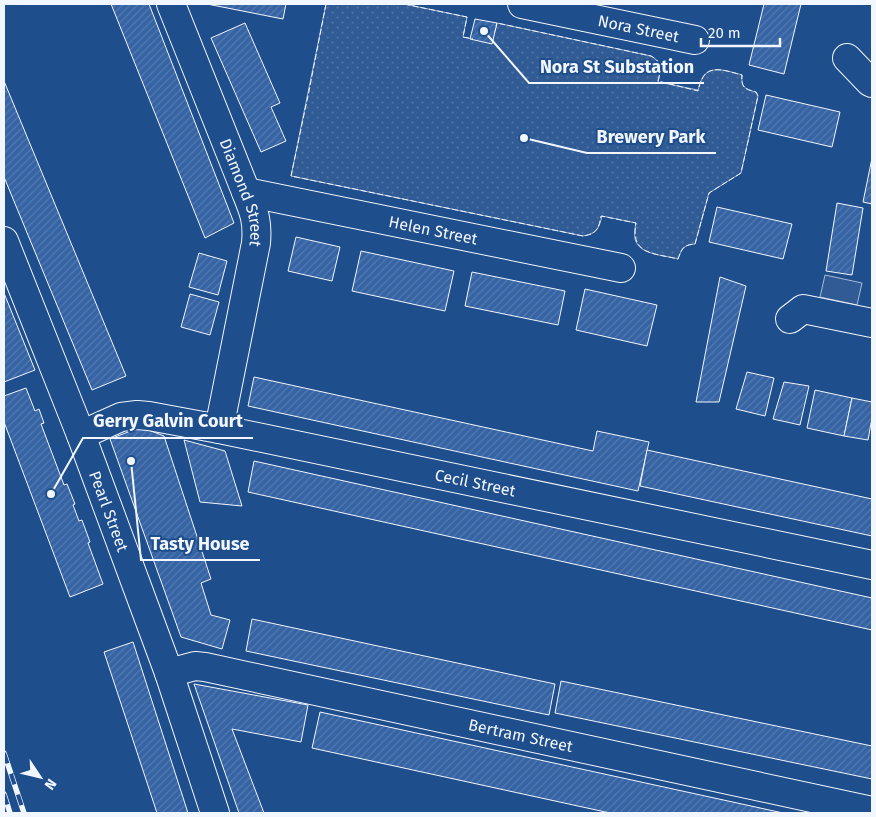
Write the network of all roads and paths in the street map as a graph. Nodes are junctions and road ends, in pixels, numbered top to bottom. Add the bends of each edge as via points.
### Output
1 (171, 4) edge
2 (522, 4) edge
3 (695, 40) dead end
4 (847, 58) dead end
5 (872, 83) edge
6 (246, 192) junction
7 (4, 241) edge
8 (621, 268) dead end
9 (790, 319) dead end
10 (872, 324) edge
11 (219, 429) junction
12 (81, 435) junction
13 (872, 565) edge
14 (169, 673) junction
15 (872, 811) edge
16 (215, 813) edge

1 - 6 street, Diamond Street
2 - 3 street, Nora Street
4 - 5 street
6 - 8 street, Helen Street
6 - 11 street, Diamond Street via 257,229
7 - 12 street, Pearl Street
9 - 10 street via 803,309
11 - 12 street, Cecil Street via 137,415 121,417
11 - 13 street, Cecil Street
12 - 14 street, Pearl Street
14 - 15 street, Bertram Street via 195,666 205,667
14 - 16 street, Pearl Street

